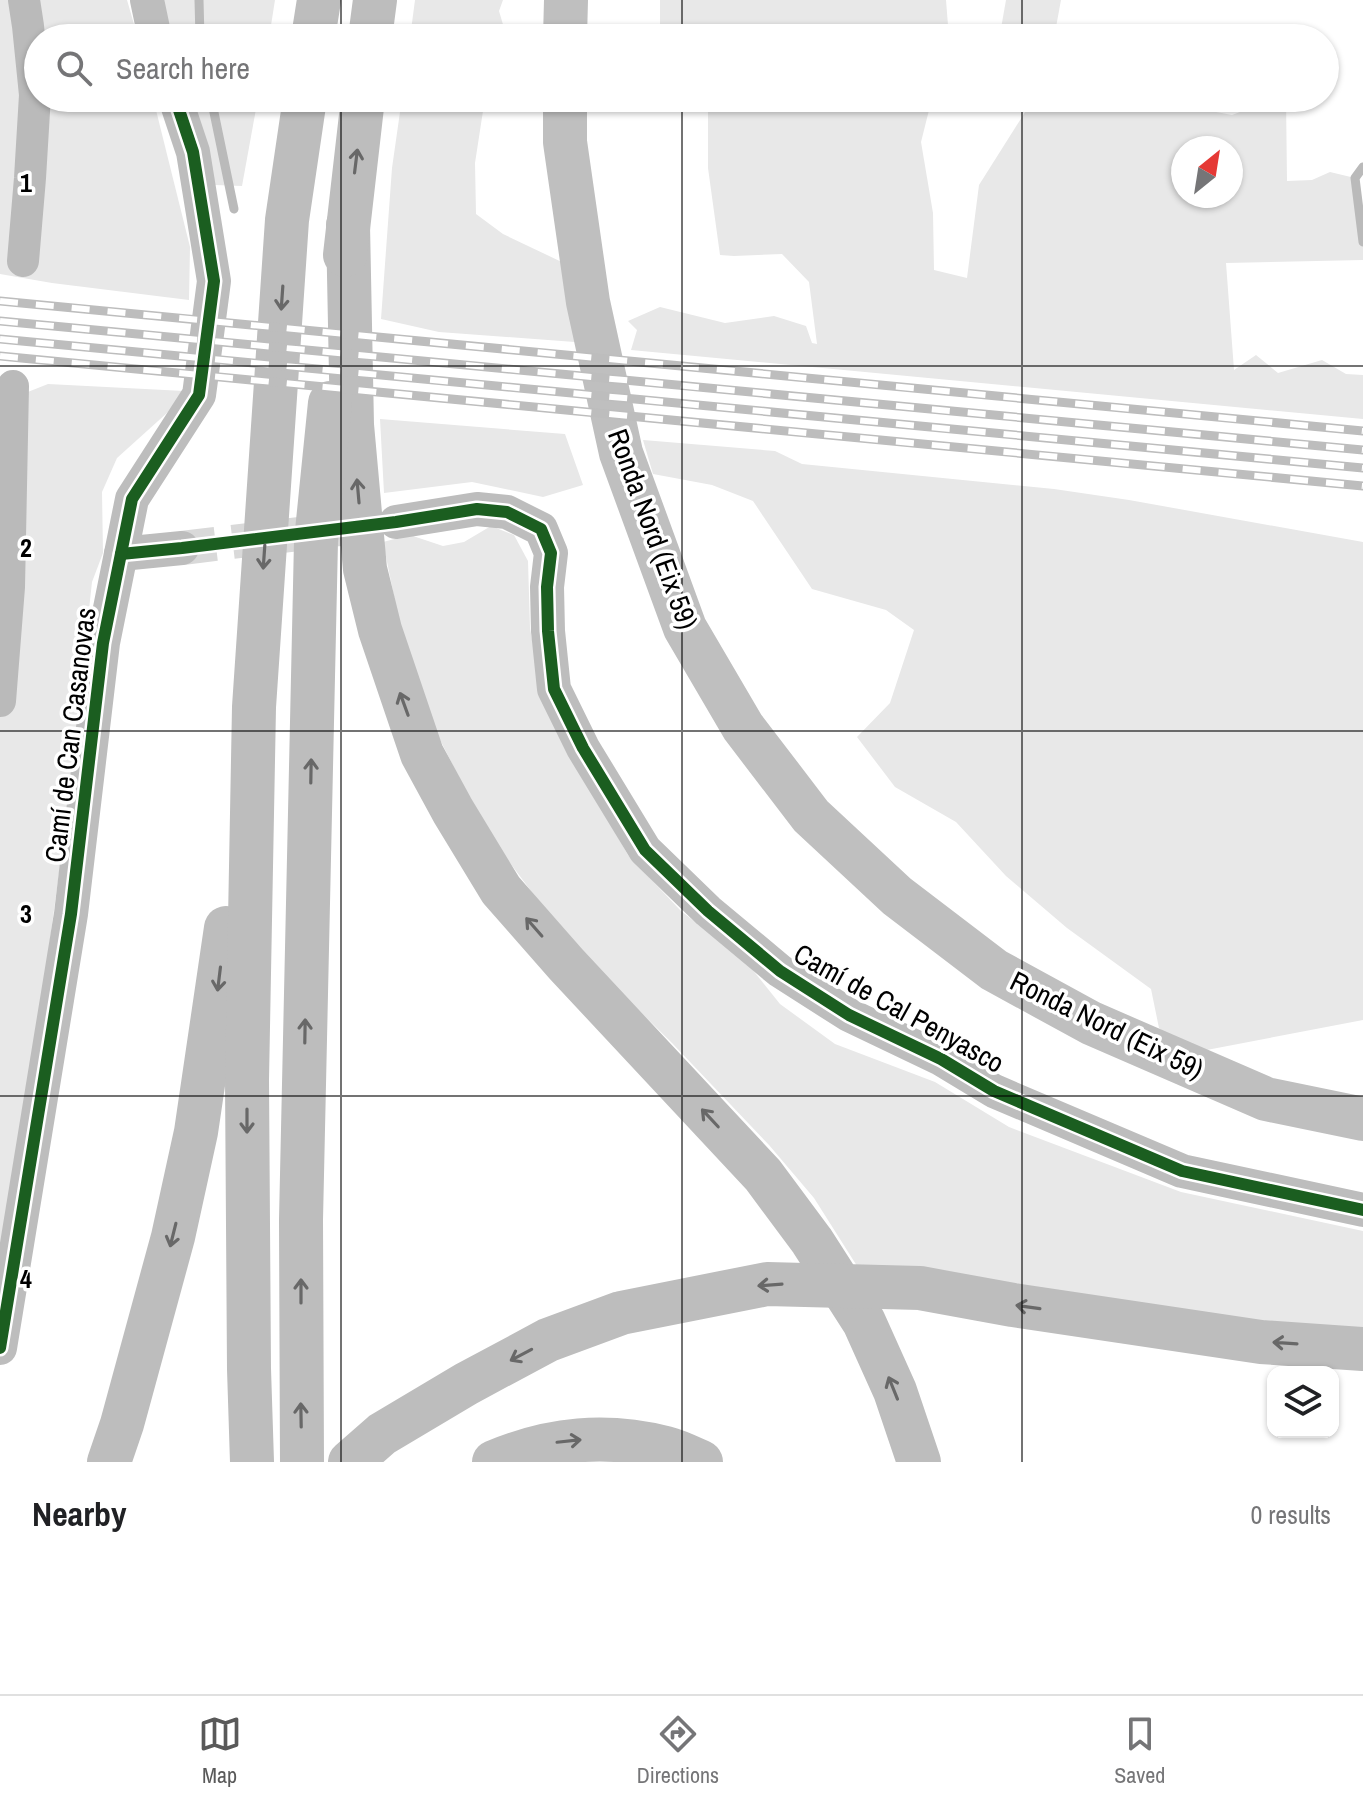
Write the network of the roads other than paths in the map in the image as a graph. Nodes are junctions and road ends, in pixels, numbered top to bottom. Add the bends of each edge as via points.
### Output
1 (147, 0) edge
2 (319, 0) edge
3 (375, 0) edge
4 (566, 0) edge
5 (152, 24) edge
6 (315, 24) edge
7 (372, 24) edge
8 (565, 24) edge
9 (180, 112) edge
10 (303, 112) edge
11 (361, 112) edge
12 (565, 112) edge
13 (348, 225) junction
14 (396, 522) dead end
15 (182, 548) tunnel mouth
16 (121, 554) junction
17 (254, 707) junction
18 (1363, 1119) edge
19 (1363, 1210) edge
20 (0, 1348) edge
21 (1363, 1349) edge
22 (109, 1462) edge
23 (252, 1462) edge
24 (302, 1462) edge
25 (350, 1462) edge
26 (494, 1462) edge
27 (701, 1462) edge
28 (919, 1462) edge

1 - 5 street
2 - 6 highway
3 - 7 highway
4 - 8 main road
9 - 16 street via 193,152 214,281 199,395 132,499
10 -> 17 highway via 287,220
13 -> 11 highway
12 - 18 main road, Ronda Nord (Eix 59) via 588,302 621,453 685,628 743,727 811,816 897,896 994,970 1091,1023 1266,1099
24 -> 13 highway via 301,1220 316,541
28 -> 13 highway via 864,1322 812,1241 763,1175 501,890 422,754 365,569 352,425
14 - 19 street, Camí de Cal Penyasco via 477,509 507,512 541,529 551,553 547,587 554,689 583,748 645,850 780,971 849,1015 994,1091 1182,1171
15 - 16 street
16 - 20 street, Camí de Can Casanovas via 103,643 71,914
17 -> 22 highway via 196,1132 173,1237
17 -> 23 highway via 247,1080
21 -> 25 highway via 1261,1342 920,1288 767,1284 621,1313 548,1340 382,1434
26 -> 27 highway via 565,1441 611,1439 668,1448

